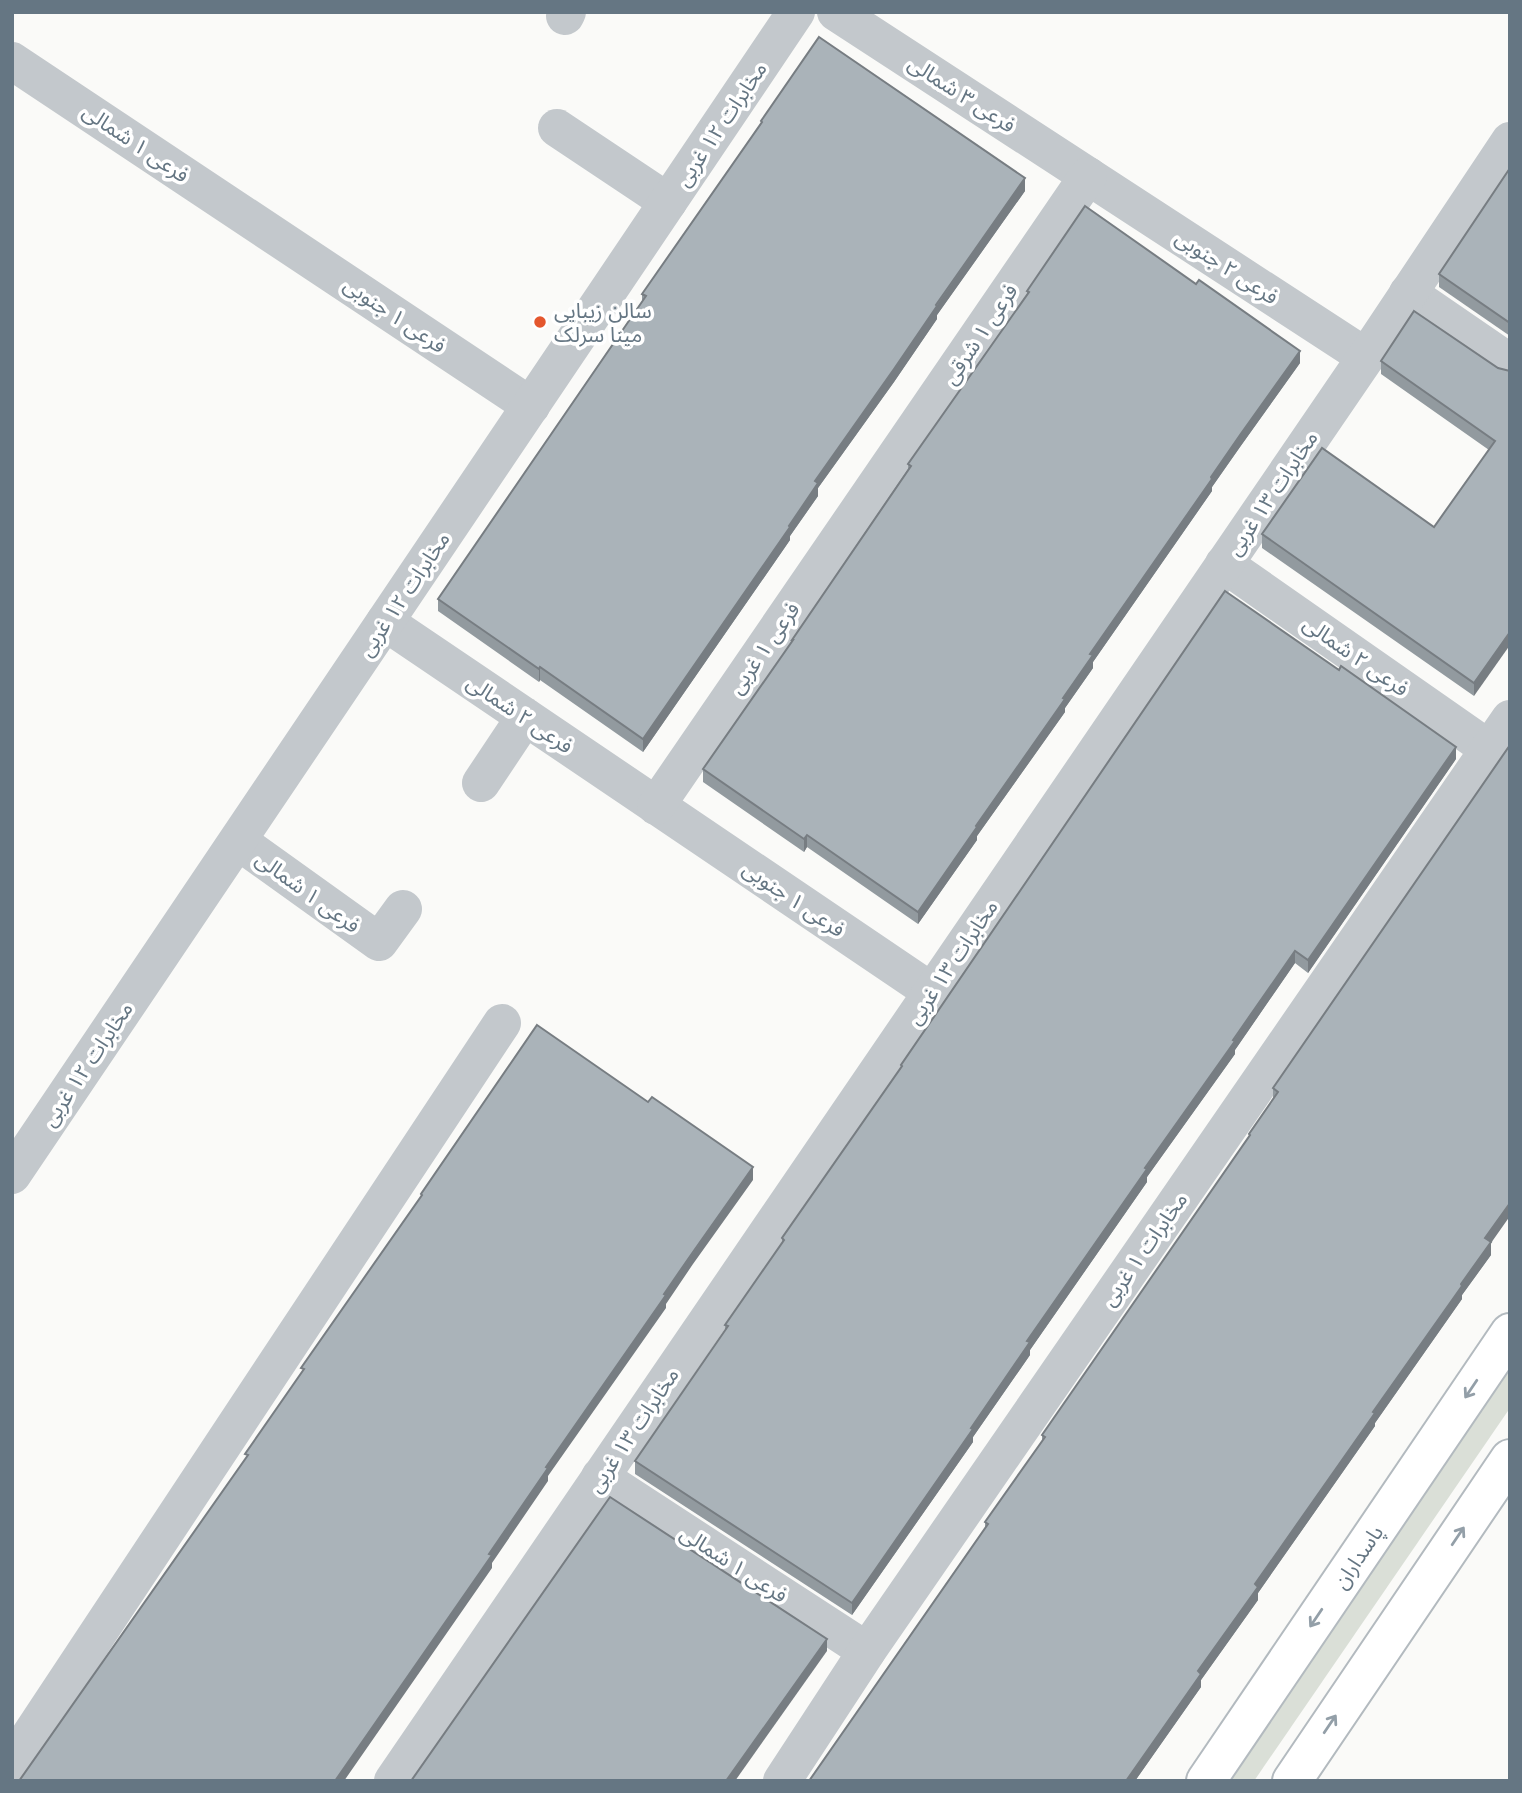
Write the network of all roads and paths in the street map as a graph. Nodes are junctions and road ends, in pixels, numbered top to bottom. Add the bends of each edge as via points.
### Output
1 (796, 12) edge
2 (836, 12) edge
3 (12, 61) edge
4 (557, 128) dead end
5 (1510, 141) edge
6 (1088, 176) junction
7 (668, 202) junction
8 (259, 225) joint
9 (1408, 293) junction
10 (1366, 357) junction
11 (1510, 363) edge
12 (531, 406) junction
13 (872, 491) joint
14 (1224, 564) junction
15 (385, 622) junction
16 (525, 717) junction
17 (1499, 734) edge
18 (481, 783) dead end
19 (656, 806) junction
20 (237, 841) junction
21 (403, 909) dead end
22 (932, 992) junction
23 (502, 1023) dead end
24 (12, 1175) edge
25 (1510, 1333) edge
26 (1510, 1459) edge
27 (600, 1477) junction
28 (867, 1651) junction
29 (12, 1763) edge
30 (393, 1781) edge
31 (782, 1781) edge
32 (1206, 1781) edge
33 (1292, 1781) edge

1 - 7 street, مخابرات ۱۲ غربی
2 - 6 street, فرعی ۳ شمالی
3 - 8 street, فرعی ۱ شمالی
4 - 7 street
5 - 9 street, مخابرات ۱۳ غربی
6 - 10 street, فرعی ۲ جنوبی
6 - 13 street, فرعی ۱ شرقی
7 - 12 street, مخابرات ۱۲ غربی
8 - 12 street, فرعی ۱ جنوبی
9 - 10 street, مخابرات ۱۳ غربی
9 - 11 street
10 - 14 street, مخابرات ۱۳ غربی
12 - 15 street, مخابرات ۱۲ غربی
13 - 19 street, فرعی ۱ غربی
14 - 17 street, فرعی ۲ شمالی
14 - 22 street, مخابرات ۱۳ غربی
15 - 16 street, فرعی ۲ شمالی
15 - 20 street, مخابرات ۱۲ غربی
16 - 18 street
16 - 19 street, فرعی ۲ شمالی
17 - 28 street, مخابرات ۱ غربی
19 - 22 street, فرعی ۱ جنوبی
20 - 21 street, فرعی ۱ شمالی via 379,942
20 - 24 street, مخابرات ۱۲ غربی
22 - 27 street, مخابرات ۱۳ غربی
23 - 29 street
25 -> 32 main road, پاسداران
33 -> 26 main road
27 - 28 street, فرعی ۱ شمالی
27 - 30 street, مخابرات ۱۳ غربی
28 - 31 street, مخابرات ۱ غربی

